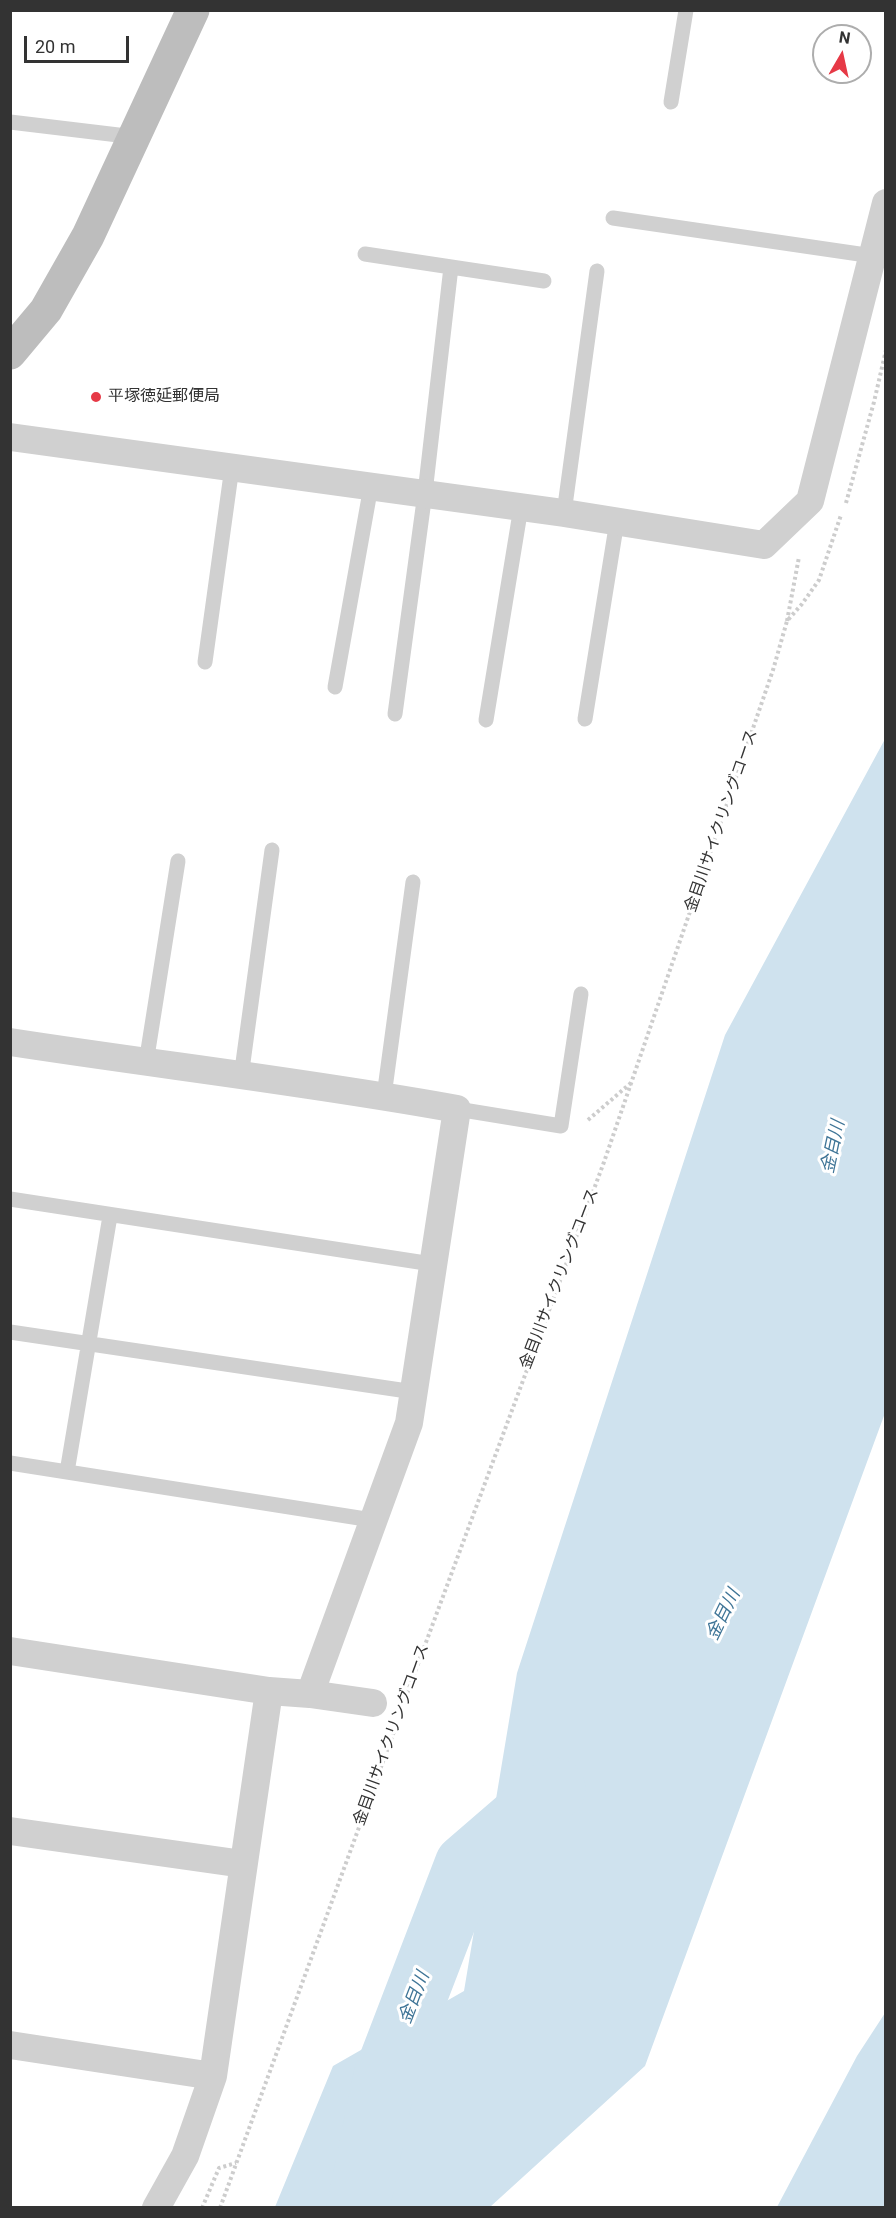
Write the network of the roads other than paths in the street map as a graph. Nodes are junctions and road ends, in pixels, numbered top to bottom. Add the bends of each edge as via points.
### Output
1 (193, 10) edge
2 (686, 10) edge
3 (671, 102) dead end
4 (10, 122) edge
5 (135, 137) junction
6 (885, 203) edge
7 (613, 218) dead end
8 (365, 254) dead end
9 (873, 256) junction
10 (451, 267) junction
11 (597, 271) dead end
12 (544, 281) dead end
13 (10, 353) edge
14 (10, 437) edge
15 (232, 467) junction
16 (371, 486) junction
17 (424, 493) junction
18 (521, 507) junction
19 (564, 513) junction
20 (617, 521) junction
21 (205, 662) dead end
22 (335, 687) dead end
23 (395, 714) dead end
24 (486, 720) dead end
25 (585, 720) dead end
26 (272, 850) dead end
27 (178, 861) dead end
28 (413, 882) dead end
29 (581, 994) dead end
30 (10, 1042) edge
31 (146, 1063) junction
32 (242, 1077) junction
33 (384, 1096) junction
34 (457, 1109) junction
35 (10, 1199) edge
36 (110, 1216) junction
37 (432, 1264) junction
38 (10, 1332) edge
39 (88, 1345) junction
40 (414, 1392) junction
41 (10, 1463) edge
42 (67, 1472) junction
43 (372, 1520) junction
44 (10, 1651) edge
45 (269, 1691) junction
46 (310, 1694) junction
47 (373, 1702) dead end
48 (10, 1831) edge
49 (243, 1864) junction
50 (10, 2045) edge
51 (213, 2076) junction
52 (156, 2208) edge

1 - 5 street
2 - 3 lane
4 - 5 lane
5 - 13 street via 88,236 46,310
6 - 9 street
7 - 9 lane
8 - 10 lane
9 - 20 street via 810,501 764,545
10 - 12 lane
10 - 17 lane
11 - 19 lane
14 - 15 street
15 - 16 street
15 - 21 lane
16 - 17 street
16 - 22 lane
17 - 18 street
17 - 23 lane
18 - 19 street
18 - 24 lane
19 - 20 street
20 - 25 lane
26 - 32 lane
27 - 31 lane
28 - 33 lane
29 - 34 lane via 561,1126
30 - 31 street
31 - 32 street
32 - 33 street
33 - 34 street
34 - 37 street
35 - 36 lane
36 - 37 lane
36 - 39 lane
37 - 40 street
38 - 39 lane
39 - 40 lane
39 - 42 lane
40 - 43 street via 409,1423
41 - 42 lane
42 - 43 lane
43 - 46 street
44 - 45 street
45 - 46 street
45 - 49 street
46 - 47 street
48 - 49 street
49 - 51 street
50 - 51 street
51 - 52 street via 185,2156

